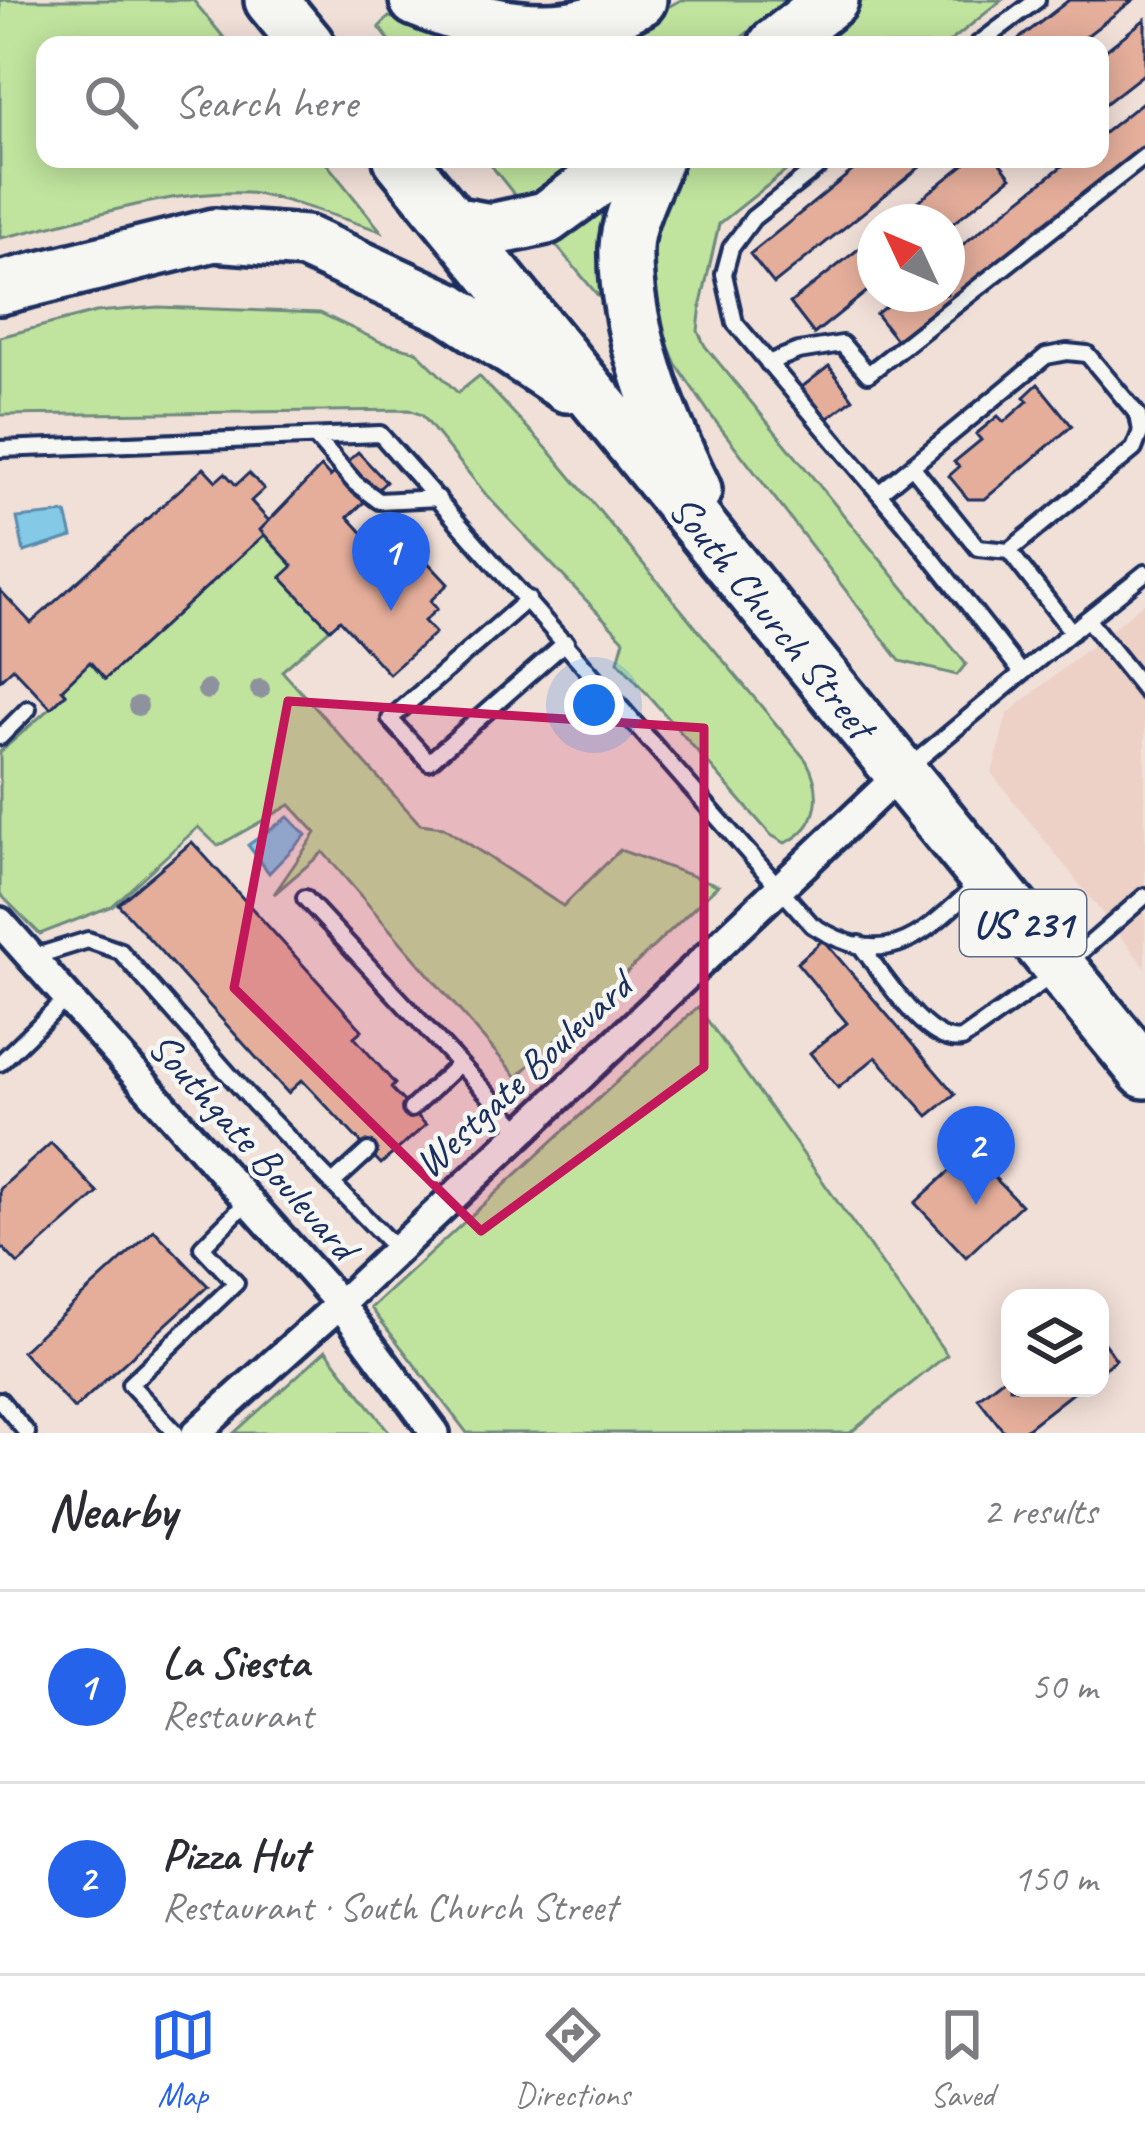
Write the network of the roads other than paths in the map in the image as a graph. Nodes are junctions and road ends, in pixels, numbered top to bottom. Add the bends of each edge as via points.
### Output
1 (272, 0) edge
2 (416, 0) edge
3 (640, 0) edge
4 (832, 0) edge
5 (1037, 0) edge
6 (301, 36) edge
7 (786, 36) edge
8 (989, 36) edge
9 (1145, 156) edge
10 (407, 168) edge
11 (615, 168) edge
12 (653, 168) edge
13 (816, 168) edge
14 (452, 223) junction
15 (0, 288) edge
16 (768, 363) junction
17 (608, 413) junction
18 (316, 438) junction
19 (0, 449) edge
20 (912, 466) junction
21 (879, 493) junction
22 (438, 497) junction
23 (1009, 551) junction
24 (728, 561) junction
25 (1145, 573) edge
26 (528, 599) junction
27 (1087, 619) junction
28 (1072, 632) junction
29 (566, 642) junction
30 (1022, 673) junction
31 (1145, 691) edge
32 (28, 709) dead end
33 (0, 736) edge
34 (902, 773) junction
35 (986, 878) junction
36 (781, 887) junction
37 (1145, 896) edge
38 (305, 898) dead end
39 (0, 922) edge
40 (860, 944) junction
41 (31, 957) junction
42 (1060, 968) junction
43 (67, 998) junction
44 (0, 1063) edge
45 (459, 1064) junction
46 (1145, 1072) edge
47 (411, 1109) dead end
48 (522, 1131) junction
49 (368, 1150) dead end
50 (334, 1182) junction
51 (248, 1201) junction
52 (397, 1250) junction
53 (340, 1304) junction
54 (0, 1400) edge
55 (27, 1433) edge
56 (176, 1433) edge
57 (196, 1433) edge
58 (435, 1433) edge

1 - 6 highway
2 - 3 highway via 514,28 586,24
4 - 7 highway
5 - 8 lane
9 - 16 lane via 868,374 842,344
10 - 14 highway, South Church Street / US 231
11 - 14 highway via 546,218 491,230
12 - 24 highway via 626,244 634,320 664,427
13 - 16 lane via 752,218 724,274 735,323
14 - 17 highway, South Church Street / US 231
15 - 17 highway via 214,235 305,242 450,309
16 - 21 lane
17 - 24 highway, South Church Street / US 231
18 - 19 lane
18 - 22 lane via 379,501
18 - 22 lane via 380,434
20 - 21 lane
20 - 23 lane via 978,548
20 - 23 lane via 1046,356 1087,354 1138,415 1142,431 1134,448
21 - 30 lane
22 - 26 lane
23 - 28 lane
24 - 34 highway, South Church Street / US 231
25 - 27 lane
26 - 29 lane
26 - 29 lane via 390,719 429,762
27 - 28 lane
27 - 31 lane
28 - 30 lane
29 - 36 lane
30 - 34 lane
32 - 33 lane
34 - 35 highway, South Church Street / US 231
34 - 36 street, Westgate Boulevard
35 - 40 lane via 906,944
35 - 42 highway, South Church Street / US 231
36 - 40 lane via 812,925
36 - 48 street, Westgate Boulevard
37 - 42 lane
38 - 45 lane
39 - 41 street, Southgate Boulevard
40 - 42 lane via 911,1010 949,1042
41 - 43 street, Southgate Boulevard
41 - 50 lane via 88,940 120,951
42 - 46 highway, South Church Street / US 231
43 - 44 lane
43 - 51 street, Southgate Boulevard
45 - 47 lane
45 - 48 lane
48 - 52 street, Westgate Boulevard
49 - 50 lane
50 - 52 lane
51 - 53 street, Southgate Boulevard
51 - 56 lane via 202,1246 236,1282 130,1384
52 - 53 street, Westgate Boulevard
53 - 57 street, Westgate Boulevard
53 - 58 street, Southgate Boulevard
54 - 55 lane

